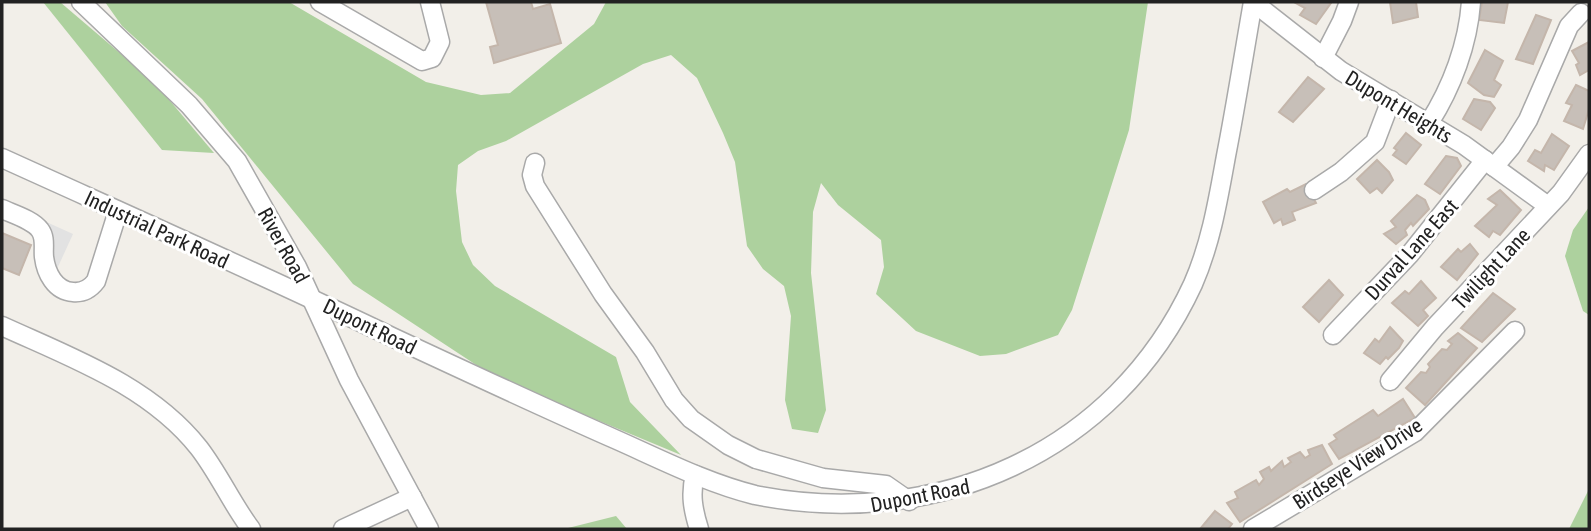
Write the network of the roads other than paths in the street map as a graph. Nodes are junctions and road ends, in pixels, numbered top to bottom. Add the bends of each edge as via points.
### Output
1 (81, 2) edge
2 (430, 2) edge
3 (1253, 2) edge
4 (1349, 2) edge
5 (1471, 2) edge
6 (329, 4) edge
7 (1581, 13) dead end
8 (1323, 58) junction
9 (1391, 100) junction
10 (1429, 123) junction
11 (1589, 154) edge
12 (2, 158) edge
13 (535, 163) dead end
14 (1489, 164) junction
15 (1314, 190) dead end
16 (1548, 206) junction
17 (2, 209) edge
18 (118, 211) junction
19 (313, 299) junction
20 (2, 326) edge
21 (1515, 331) dead end
22 (1333, 335) dead end
23 (1390, 381) dead end
24 (695, 475) junction
25 (412, 497) junction
26 (909, 501) junction
27 (251, 529) edge
28 (343, 529) edge
29 (429, 529) edge
30 (699, 529) edge
31 (1253, 529) edge

1 - 19 street, River Road via 189,106 237,161
2 - 6 street via 440,42 432,58 422,61
3 - 8 street, Dupont Heights
3 - 26 street, Dupont Road via 1212,229 1193,282 1157,345 1111,402 1039,457 974,485
4 - 8 street
5 - 10 street via 1455,72
7 - 14 street, Durval Lane East via 1569,26 1521,131
8 - 9 street, Dupont Heights
9 - 10 street, Dupont Heights
9 - 15 street via 1376,142
10 - 14 street, Dupont Heights
11 - 16 street, Twilight Lane
12 - 18 street, Industrial Park Road
13 - 26 street via 535,186 603,294 691,419 756,459 823,478 886,485
14 - 16 street, Dupont Heights
14 - 22 street, Durval Lane East
16 - 23 street, Twilight Lane
17 - 18 street via 40,230 50,277 60,290 75,293 90,289 96,281
18 - 19 street, Industrial Park Road
19 - 24 street, Dupont Road
19 - 25 street, River Road via 349,380
20 - 27 street via 159,407 200,450
21 - 31 street, Birdseye View Drive via 1415,432
24 - 26 street, Dupont Road via 752,494 810,505
24 - 30 street via 692,502
25 - 28 street
25 - 29 street, River Road

